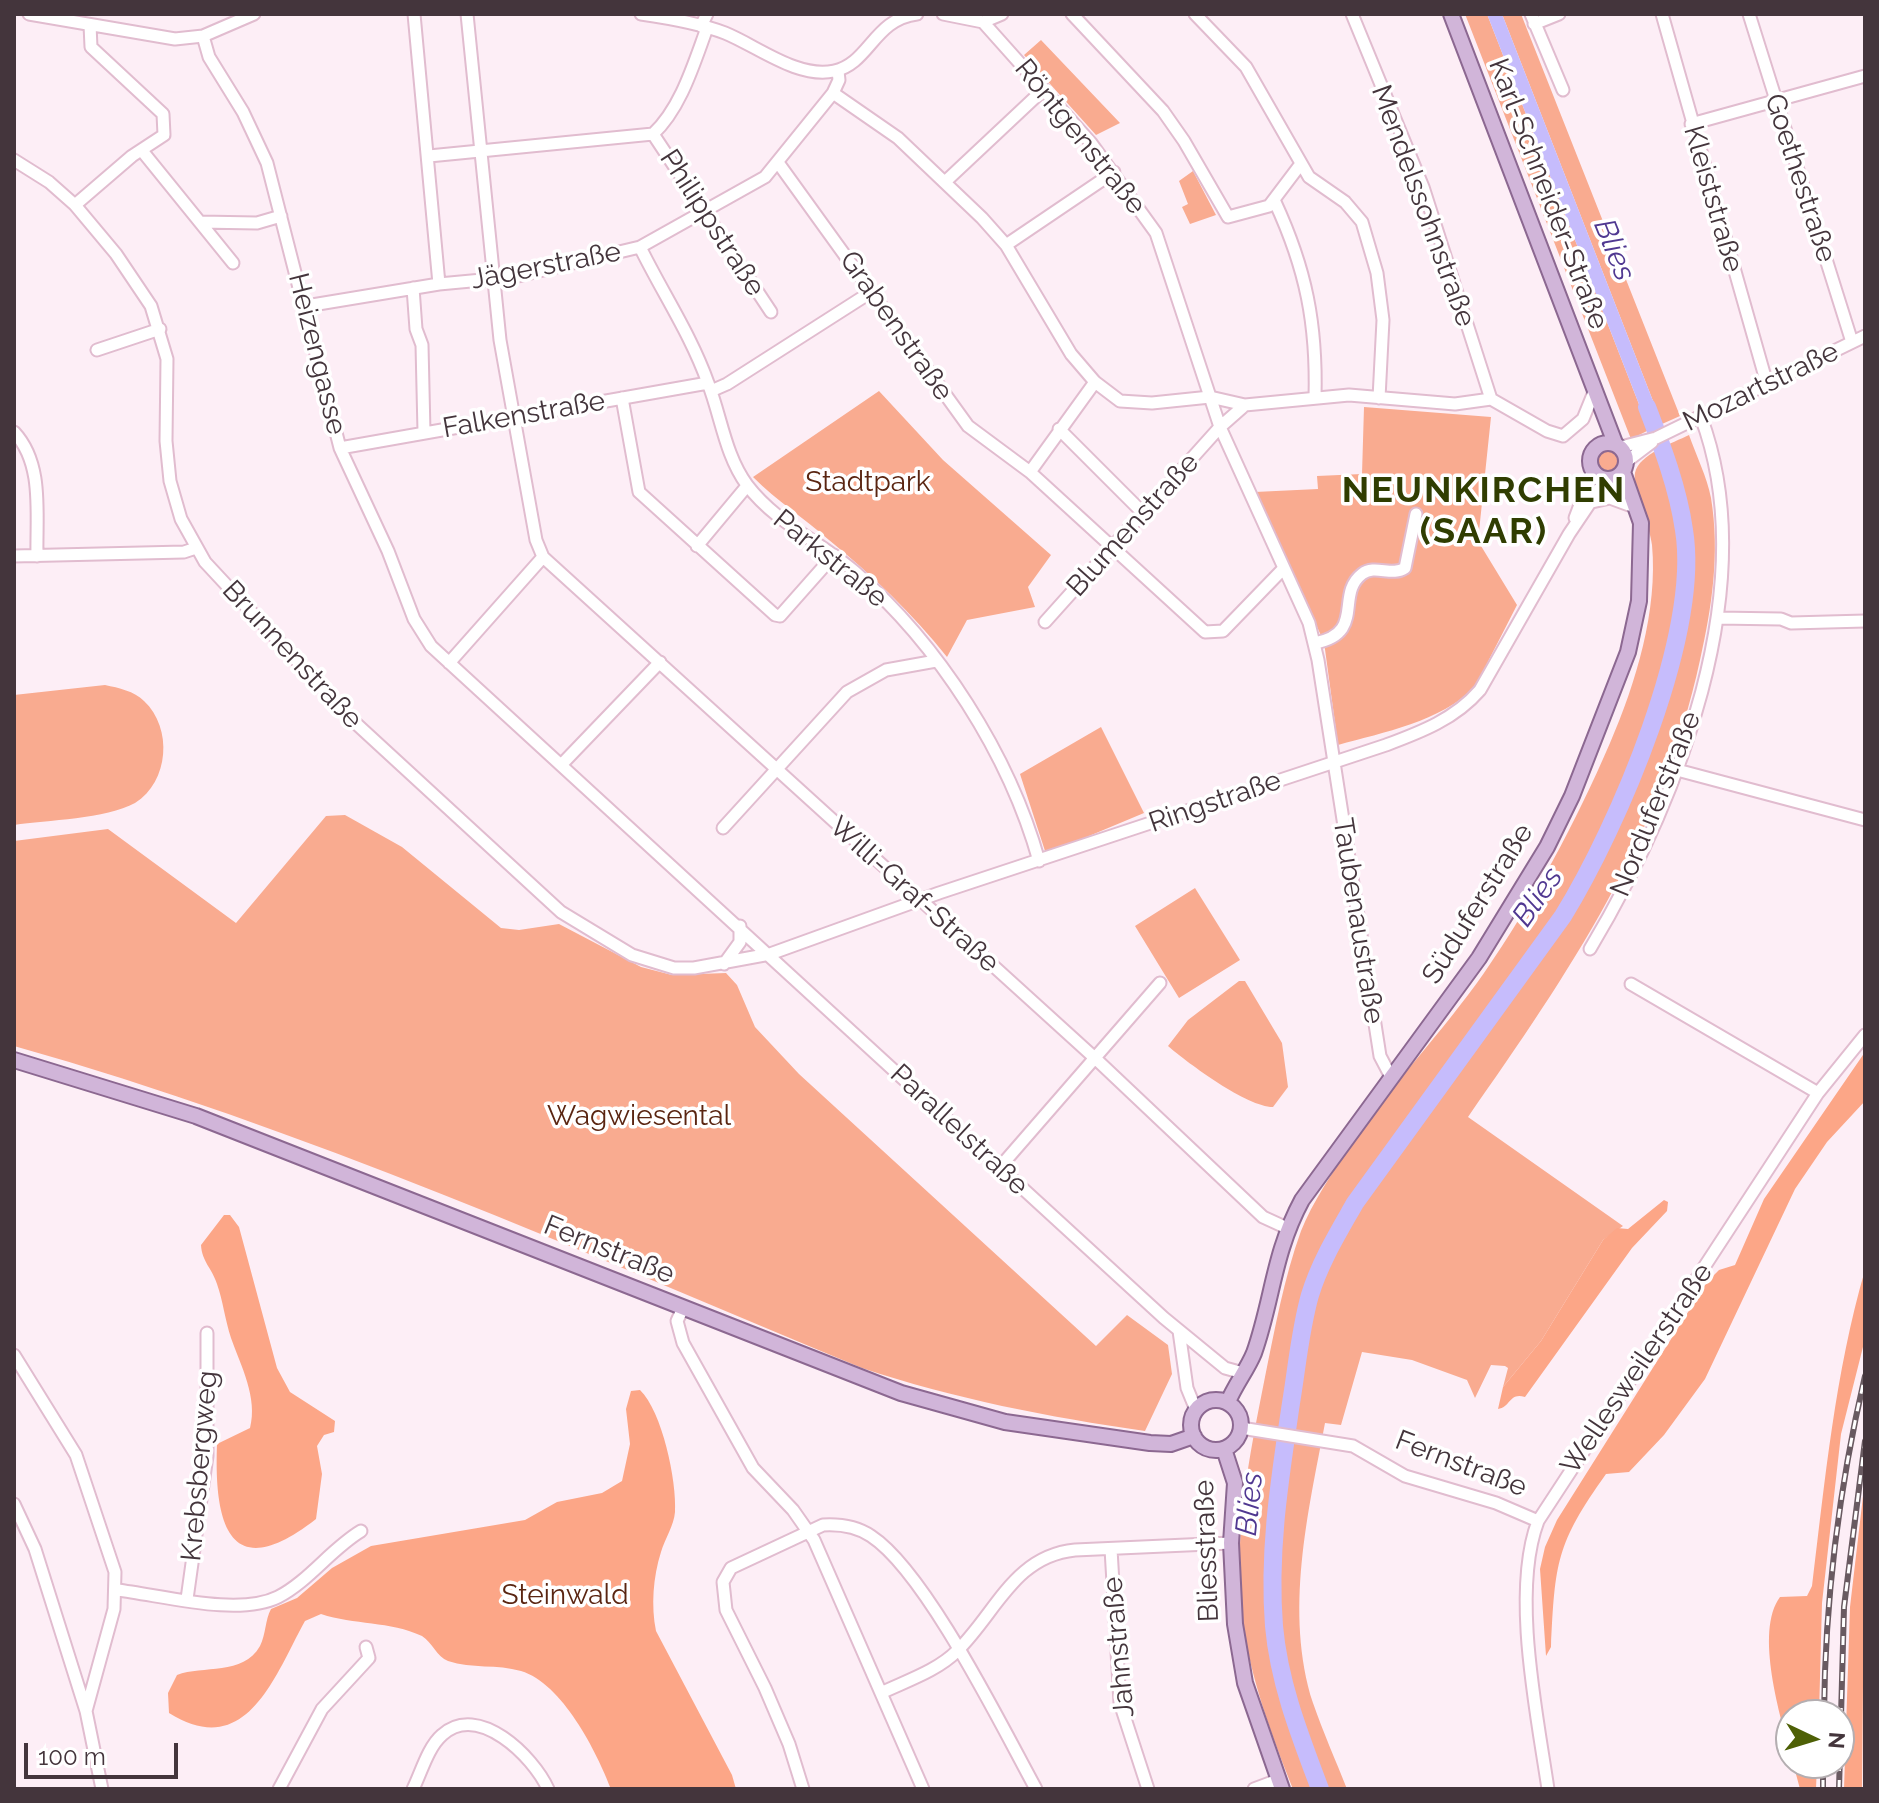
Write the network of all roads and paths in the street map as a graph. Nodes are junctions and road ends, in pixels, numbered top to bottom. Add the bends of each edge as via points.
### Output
1 (29, 14) edge
2 (254, 14) edge
3 (414, 14) edge
4 (467, 14) edge
5 (641, 14) edge
6 (707, 14) edge
7 (893, 14) edge
8 (917, 14) edge
9 (931, 14) edge
10 (1002, 14) edge
11 (1072, 14) edge
12 (1195, 14) edge
13 (1352, 14) edge
14 (1451, 14) edge
15 (1559, 14) edge
16 (1662, 14) edge
17 (1749, 14) edge
18 (946, 15) edge
19 (1532, 19) edge
20 (983, 22) junction
21 (90, 25) junction
22 (704, 27) junction
23 (883, 28) junction
24 (203, 36) junction
25 (838, 71) junction
26 (1865, 76) edge
27 (1044, 89) junction
28 (1563, 90) dead end
29 (833, 93) junction
30 (1774, 100) junction
31 (1691, 124) junction
32 (653, 134) junction
33 (481, 150) junction
34 (143, 152) junction
35 (429, 156) junction
36 (14, 160) edge
37 (779, 164) junction
38 (1300, 165) junction
39 (1114, 172) junction
40 (946, 181) junction
41 (1275, 202) junction
42 (75, 205) junction
43 (706, 213) junction
44 (281, 216) junction
45 (200, 222) junction
46 (1006, 245) junction
47 (640, 247) junction
48 (233, 263) dead end
49 (492, 279) junction
50 (439, 284) junction
51 (413, 288) junction
52 (871, 292) junction
53 (306, 306) junction
54 (771, 312) dead end
55 (160, 329) junction
56 (1865, 336) edge
57 (1852, 342) junction
58 (97, 350) dead end
59 (1095, 382) junction
60 (1767, 384) junction
61 (710, 387) junction
62 (1594, 392) junction
63 (1210, 397) junction
64 (622, 398) junction
65 (1315, 398) junction
66 (1379, 398) junction
67 (1491, 399) junction
68 (1245, 405) junction
69 (513, 417) junction
70 (1701, 417) junction
71 (1220, 427) junction
72 (1059, 429) junction
73 (14, 432) edge
74 (424, 432) junction
75 (340, 448) junction
76 (1617, 459) junction
77 (1030, 472) junction
78 (747, 486) junction
79 (1592, 502) junction
80 (1629, 505) junction
81 (1143, 513) junction
82 (1416, 514) dead end
83 (1569, 534) junction
84 (697, 546) junction
85 (1114, 546) junction
86 (196, 548) junction
87 (834, 555) junction
88 (14, 556) edge
89 (37, 556) junction
90 (543, 557) junction
91 (1284, 568) junction
92 (1641, 574) junction
93 (1718, 618) junction
94 (1865, 621) edge
95 (1045, 622) dead end
96 (1315, 643) junction
97 (936, 661) junction
98 (660, 662) junction
99 (449, 663) junction
100 (1333, 762) junction
101 (563, 763) junction
102 (775, 769) junction
103 (1677, 770) junction
104 (1865, 820) edge
105 (723, 828) dead end
106 (1039, 861) junction
107 (920, 900) junction
108 (740, 926) junction
109 (1590, 949) dead end
110 (770, 954) junction
111 (724, 964) junction
112 (1160, 983) dead end
113 (1631, 984) dead end
114 (1865, 1035) edge
115 (14, 1060) edge
116 (1097, 1060) junction
117 (1391, 1077) junction
118 (1818, 1093) junction
119 (1000, 1167) junction
120 (1287, 1228) junction
121 (683, 1308) junction
122 (1179, 1331) junction
123 (207, 1333) dead end
124 (14, 1355) edge
125 (1243, 1373) junction
126 (1228, 1402) junction
127 (1196, 1410) junction
128 (1241, 1428) junction
129 (1194, 1436) junction
130 (1224, 1449) junction
131 (14, 1504) edge
132 (1538, 1521) junction
133 (361, 1531) dead end
134 (809, 1532) junction
135 (1231, 1543) junction
136 (1111, 1549) junction
137 (117, 1590) junction
138 (187, 1599) junction
139 (366, 1647) dead end
140 (958, 1651) junction
141 (881, 1693) junction
142 (86, 1711) junction
143 (1280, 1784) edge
144 (102, 1789) edge
145 (279, 1789) edge
146 (413, 1789) edge
147 (548, 1789) edge
148 (803, 1789) edge
149 (923, 1789) edge
150 (1036, 1789) edge
151 (1148, 1789) edge
152 (1254, 1789) edge
153 (1548, 1789) edge

1 - 21 street
2 - 24 street
3 - 35 street
4 - 33 street
5 - 22 street
6 - 22 street
7 - 23 street
8 - 23 street
9 - 18 street
10 - 20 street
11 - 41 street via 1163,111 1223,213 1234,218
12 - 38 street via 1246,67
13 - 67 street, Mendelssohnstraße via 1423,187
14 - 62 main road, Karl-Schneider-Straße
15 - 19 street
16 - 31 street, Kleiststraße
17 - 30 street, Goethestraße
18 - 20 street
19 - 28 street
20 - 27 street, Röntgenstraße
21 - 24 street via 152,37
21 - 34 street via 91,47 166,120 164,135
22 - 25 street via 801,68
22 - 32 street via 681,91
23 - 25 street
24 - 44 street, Heizengasse via 209,57 262,151
25 - 29 street, Jägerstraße
26 - 30 street
27 - 39 street, Röntgenstraße
27 - 40 street
29 - 37 street, Jägerstraße
29 - 40 street via 898,138
30 - 31 street
30 - 57 street, Goethestraße
31 - 60 street, Kleiststraße
32 - 33 street
32 - 43 street, Philippstraße
33 - 35 street
33 - 49 street
34 - 42 street
34 - 45 street
35 - 50 street
36 - 42 street, Brunnenstraße
37 - 43 street, Jägerstraße
37 - 52 street, Grabenstraße
38 - 41 street
38 - 66 street via 1355,212 1368,236 1383,320
39 - 46 street
39 - 63 street, Röntgenstraße via 1156,233
40 - 46 street
41 - 65 street via 1315,329
42 - 55 street, Brunnenstraße via 138,284
43 - 47 street, Jägerstraße
43 - 54 street, Philippstraße
44 - 45 street via 257,223
44 - 53 street, Heizengasse
45 - 48 street
46 - 59 street via 1059,337
47 - 49 street, Jägerstraße
47 - 61 street, Parkstraße
49 - 50 street, Jägerstraße
49 - 69 street
50 - 51 street, Jägerstraße
51 - 53 street, Jägerstraße
51 - 74 street via 423,360
52 - 61 street, Falkenstraße via 727,384
52 - 77 street, Grabenstraße via 968,426
53 - 75 street, Heizengasse
55 - 58 street
55 - 86 street, Brunnenstraße via 170,390 170,481
56 - 57 street, Mozartstraße
57 - 60 street, Mozartstraße
59 - 63 street via 1120,401 1133,403
59 - 72 street
60 - 70 street, Mozartstraße
61 - 64 street, Falkenstraße
61 - 78 street, Parkstraße
62 - 67 street via 1583,419 1563,436
62 - 76 main road, Karl-Schneider-Straße
63 - 68 street
63 - 71 street, Röntgenstraße
64 - 69 street, Falkenstraße
64 - 84 street via 639,492
65 - 66 street
65 - 68 street
66 - 67 street via 1455,404
68 - 71 street, Blumenstraße
69 - 74 street, Falkenstraße
69 - 90 street
70 - 76 street, Mozartstraße
70 - 93 street, Norduferstraße via 1711,446 1720,515
71 - 81 street, Blumenstraße
71 - 91 street, Röntgenstraße
72 - 77 street
72 - 81 street
73 - 89 street via 31,456 35,474
74 - 75 street, Falkenstraße
75 - 99 street, Heizengasse via 414,619
76 - 79 street, Ringstraße
76 - 80 main road, Süduferstraße
76 - 83 street, Ringstraße
76 - 92 main road, Süduferstraße via 1641,523
77 - 85 street, Grabenstraße
78 - 84 street
78 - 87 street, Parkstraße via 779,520
79 - 80 street via 1610,498
79 - 83 street, Ringstraße
80 - 92 main road, Süduferstraße
81 - 85 street, Blumenstraße
82 - 96 street via 1405,568 1363,573 1344,627 1332,639
83 - 100 street, Ringstraße via 1472,700 1423,731
84 - 87 street via 778,616
85 - 91 street, Grabenstraße via 1211,634 1223,631
85 - 95 street, Blumenstraße
86 - 89 street
86 - 111 street, Brunnenstraße via 318,687 561,912 614,947 647,961 674,968
87 - 97 street, Parkstraße via 891,608
88 - 89 street
90 - 98 street, Willi-Graf-Straße
90 - 99 street
91 - 96 street, Taubenaustraße
92 - 117 main road, Süduferstraße via 1628,652 1561,821 1479,958
93 - 94 street
93 - 103 street, Norduferstraße
96 - 100 street, Taubenaustraße
97 - 102 street via 886,670 847,692
97 - 106 street, Parkstraße via 1007,778
98 - 101 street
98 - 102 street, Willi-Graf-Straße
99 - 101 street, Parallelstraße
100 - 106 street, Ringstraße
100 - 117 street, Taubenaustraße via 1380,1056
101 - 108 street, Parallelstraße
102 - 105 street
102 - 107 street, Willi-Graf-Straße
103 - 104 street
103 - 109 street, Norduferstraße via 1618,903
106 - 107 street, Ringstraße
107 - 110 street, Ringstraße
107 - 116 street, Willi-Graf-Straße
108 - 110 street, Parallelstraße
108 - 111 street via 740,942
110 - 111 street, Brunnenstraße
110 - 119 street, Parallelstraße
112 - 116 street
113 - 118 street
114 - 118 street, Wellesweilerstraße
115 - 121 main road, Fernstraße via 196,1116
116 - 119 street
116 - 120 street, Willi-Graf-Straße via 1263,1217
117 - 120 main road, Süduferstraße
118 - 132 street, Wellesweilerstraße
119 - 122 street, Parallelstraße
120 - 125 main road via 1253,1354
121 - 129 main road, Fernstraße via 958,1411 1150,1443 1171,1444
121 - 134 street via 677,1330 753,1468
122 - 125 street, Parallelstraße via 1225,1368
122 - 127 street via 1187,1388
123 - 138 street, Krebsbergweg via 207,1456
124 - 137 street via 76,1455 96,1504
125 - 126 main road
126 - 127 main road via 1210,1400
126 - 128 main road via 1239,1414
127 - 129 main road
128 - 130 main road via 1234,1444
128 - 132 street, Fernstraße via 1353,1446 1405,1476
129 - 130 main road via 1210,1450
130 - 135 main road, Bliesstraße via 1235,1483
131 - 142 street via 35,1549
132 - 153 street, Wellesweilerstraße via 1528,1566 1529,1625
133 - 138 street via 278,1596 234,1605
134 - 140 street via 835,1524 871,1536 919,1589
134 - 141 street
134 - 148 street via 731,1568 723,1582 726,1610 765,1688
135 - 136 street
135 - 143 main road, Bliesstraße via 1235,1624 1245,1683
136 - 140 street via 1055,1552 1036,1560 1014,1579
136 - 151 street, Jahnstraße via 1120,1703
137 - 138 street
137 - 142 street
139 - 145 street via 369,1658 322,1709
140 - 141 street
140 - 150 street
141 - 149 street
142 - 144 street
143 - 152 street
146 - 147 street via 438,1738 467,1724 515,1746

